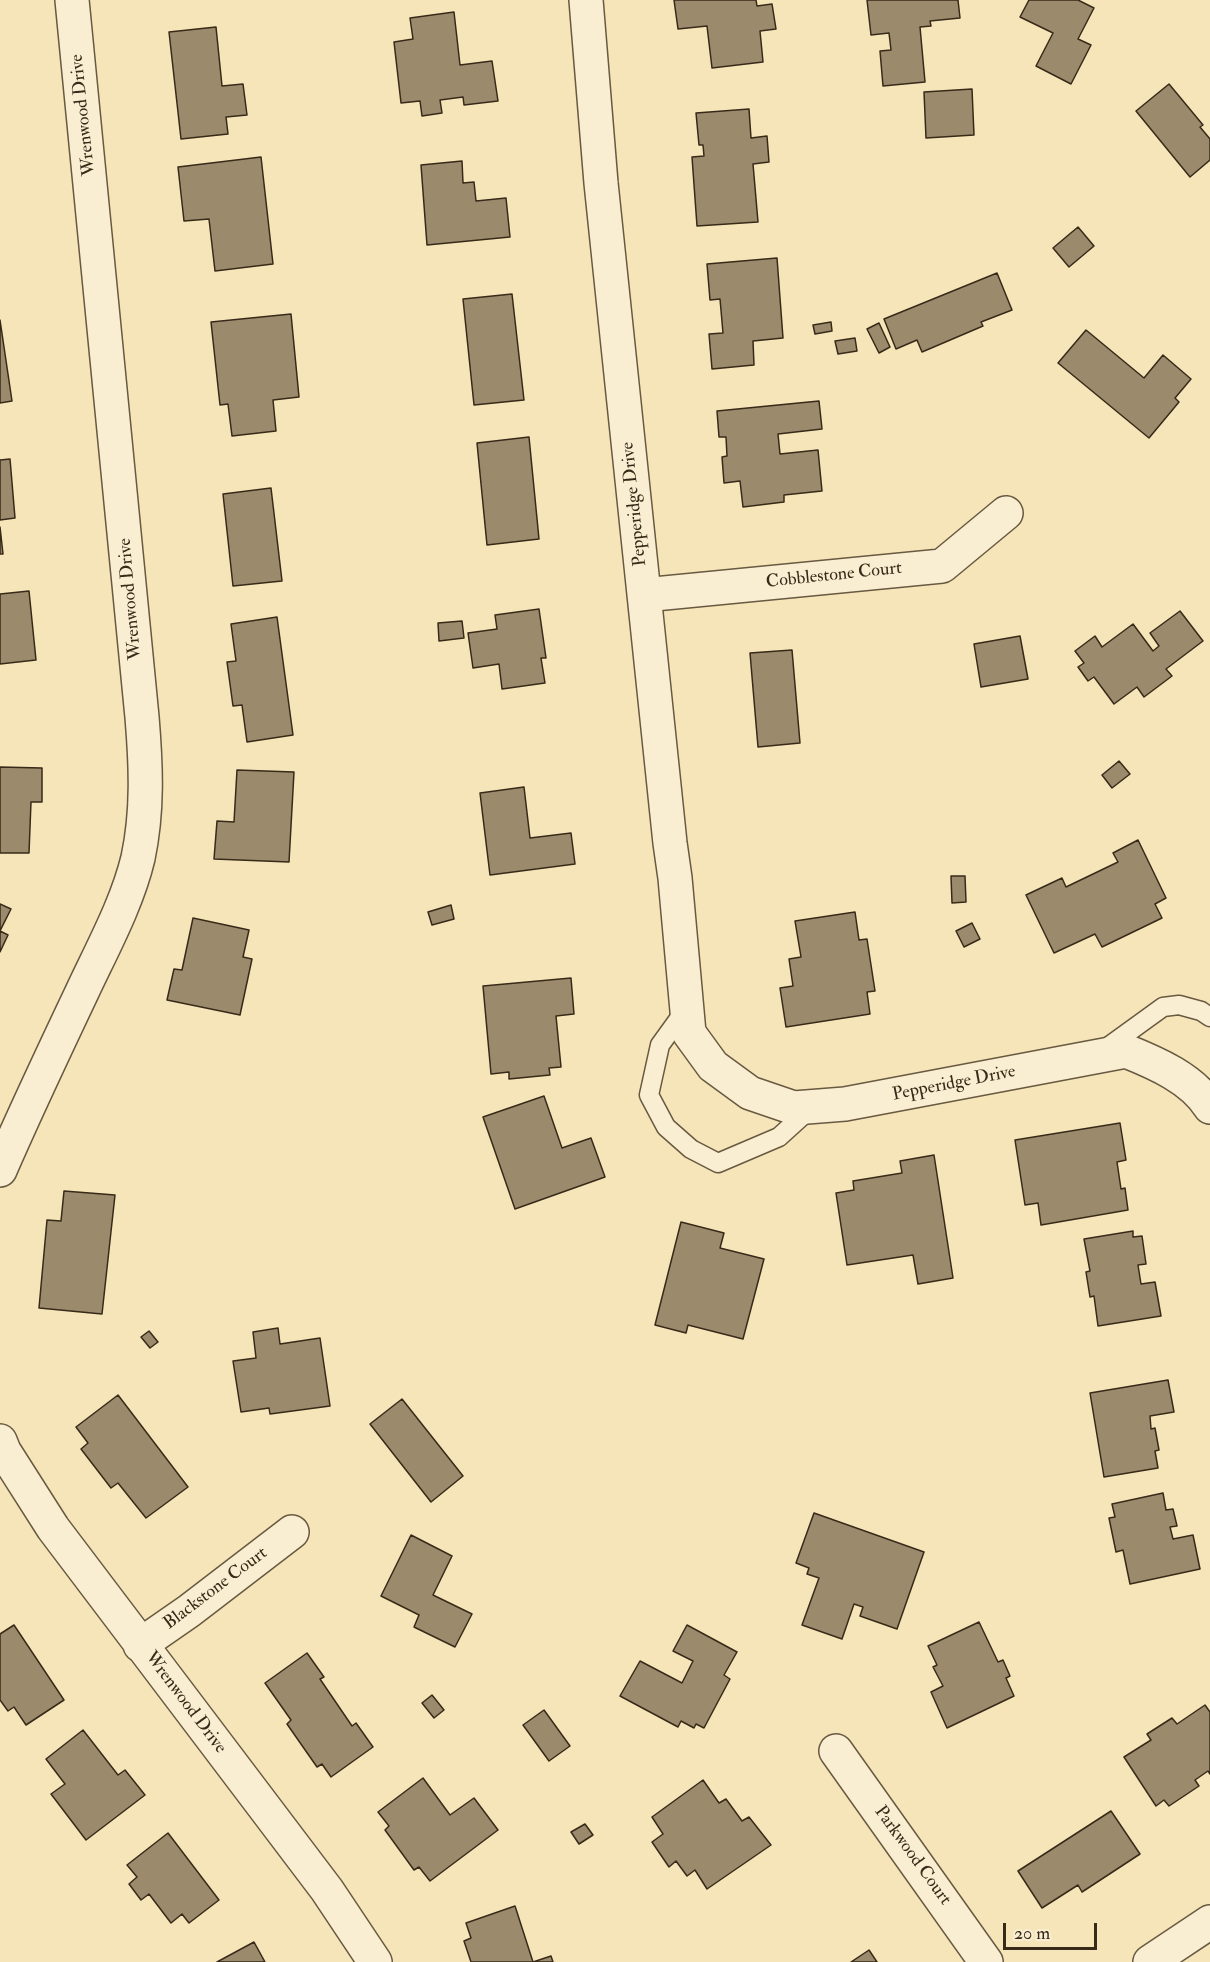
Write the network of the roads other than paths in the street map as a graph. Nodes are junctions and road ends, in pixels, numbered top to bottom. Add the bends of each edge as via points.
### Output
1 (72, 0) edge
2 (586, 0) edge
3 (1006, 513) dead end
4 (644, 595) junction
5 (687, 1008) junction
6 (1210, 1017) edge
7 (1095, 1057) junction
8 (813, 1107) junction
9 (1210, 1107) edge
10 (0, 1170) edge
11 (0, 1441) edge
12 (292, 1532) dead end
13 (140, 1645) junction
14 (836, 1751) dead end
15 (1210, 1922) edge
16 (375, 1962) edge
17 (986, 1962) edge
18 (1150, 1962) edge

1 - 10 street, Wrenwood Drive via 141,705 145,813 137,859 122,904
2 - 4 street, Pepperidge Drive
3 - 4 street, Cobblestone Court via 942,566
4 - 5 street, Pepperidge Drive
5 - 8 street, Pepperidge Drive via 689,1033 713,1066 750,1093 794,1108
5 - 8 lane via 660,1045 649,1095 666,1126 691,1149 718,1163 779,1137
6 - 7 lane, Pepperidge Drive via 1179,1005 1163,1007
7 - 8 street, Pepperidge Drive
7 - 9 street, Pepperidge Drive via 1126,1051 1164,1066 1204,1097
11 - 13 street, Wrenwood Drive via 53,1528
12 - 13 street, Blackstone Court
13 - 16 street, Wrenwood Drive via 327,1890
14 - 17 street, Parkwood Court
15 - 18 street

